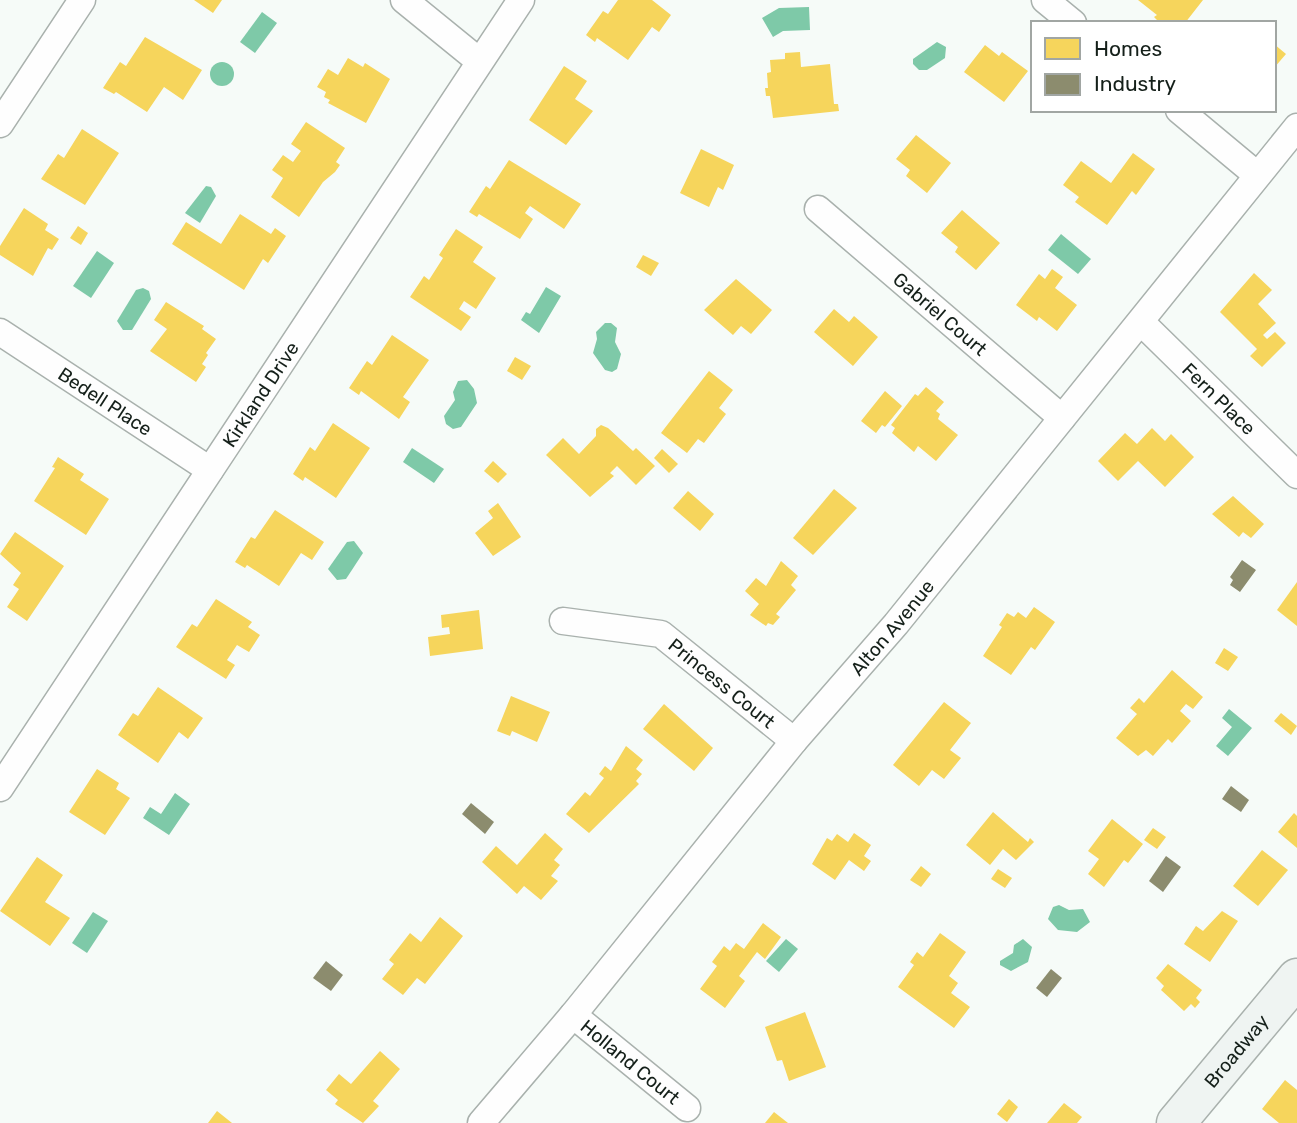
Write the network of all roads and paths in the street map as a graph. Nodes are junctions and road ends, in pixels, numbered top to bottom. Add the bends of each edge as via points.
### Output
1 (82, 0) edge
2 (404, 0) edge
3 (521, 0) edge
4 (1045, 0) edge
5 (1071, 21) edge
6 (479, 61) junction
7 (1181, 112) edge
8 (0, 124) edge
9 (1297, 127) edge
10 (1257, 175) junction
11 (818, 209) dead end
12 (1142, 323) junction
13 (0, 332) edge
14 (1062, 418) junction
15 (210, 470) junction
16 (1297, 475) edge
17 (563, 621) dead end
18 (794, 741) junction
19 (0, 788) edge
20 (1297, 978) edge
21 (573, 1015) junction
22 (687, 1108) dead end
23 (1189, 1118) edge
24 (481, 1123) edge

1 - 8 street
2 - 6 street
3 - 6 street, Kirkland Drive
4 - 5 street
6 - 15 street, Kirkland Drive
7 - 10 street
9 - 10 street, Alton Avenue
10 - 12 street, Alton Avenue
11 - 14 street, Gabriel Court
12 - 14 street, Alton Avenue
12 - 16 street, Fern Place
13 - 15 street, Bedell Place
14 - 18 street, Alton Avenue via 896,624
15 - 19 street, Kirkland Drive
17 - 18 street, Princess Court via 661,634
18 - 21 street, Alton Avenue
20 - 23 main road, Broadway
21 - 22 street, Holland Court
21 - 24 street, Alton Avenue

